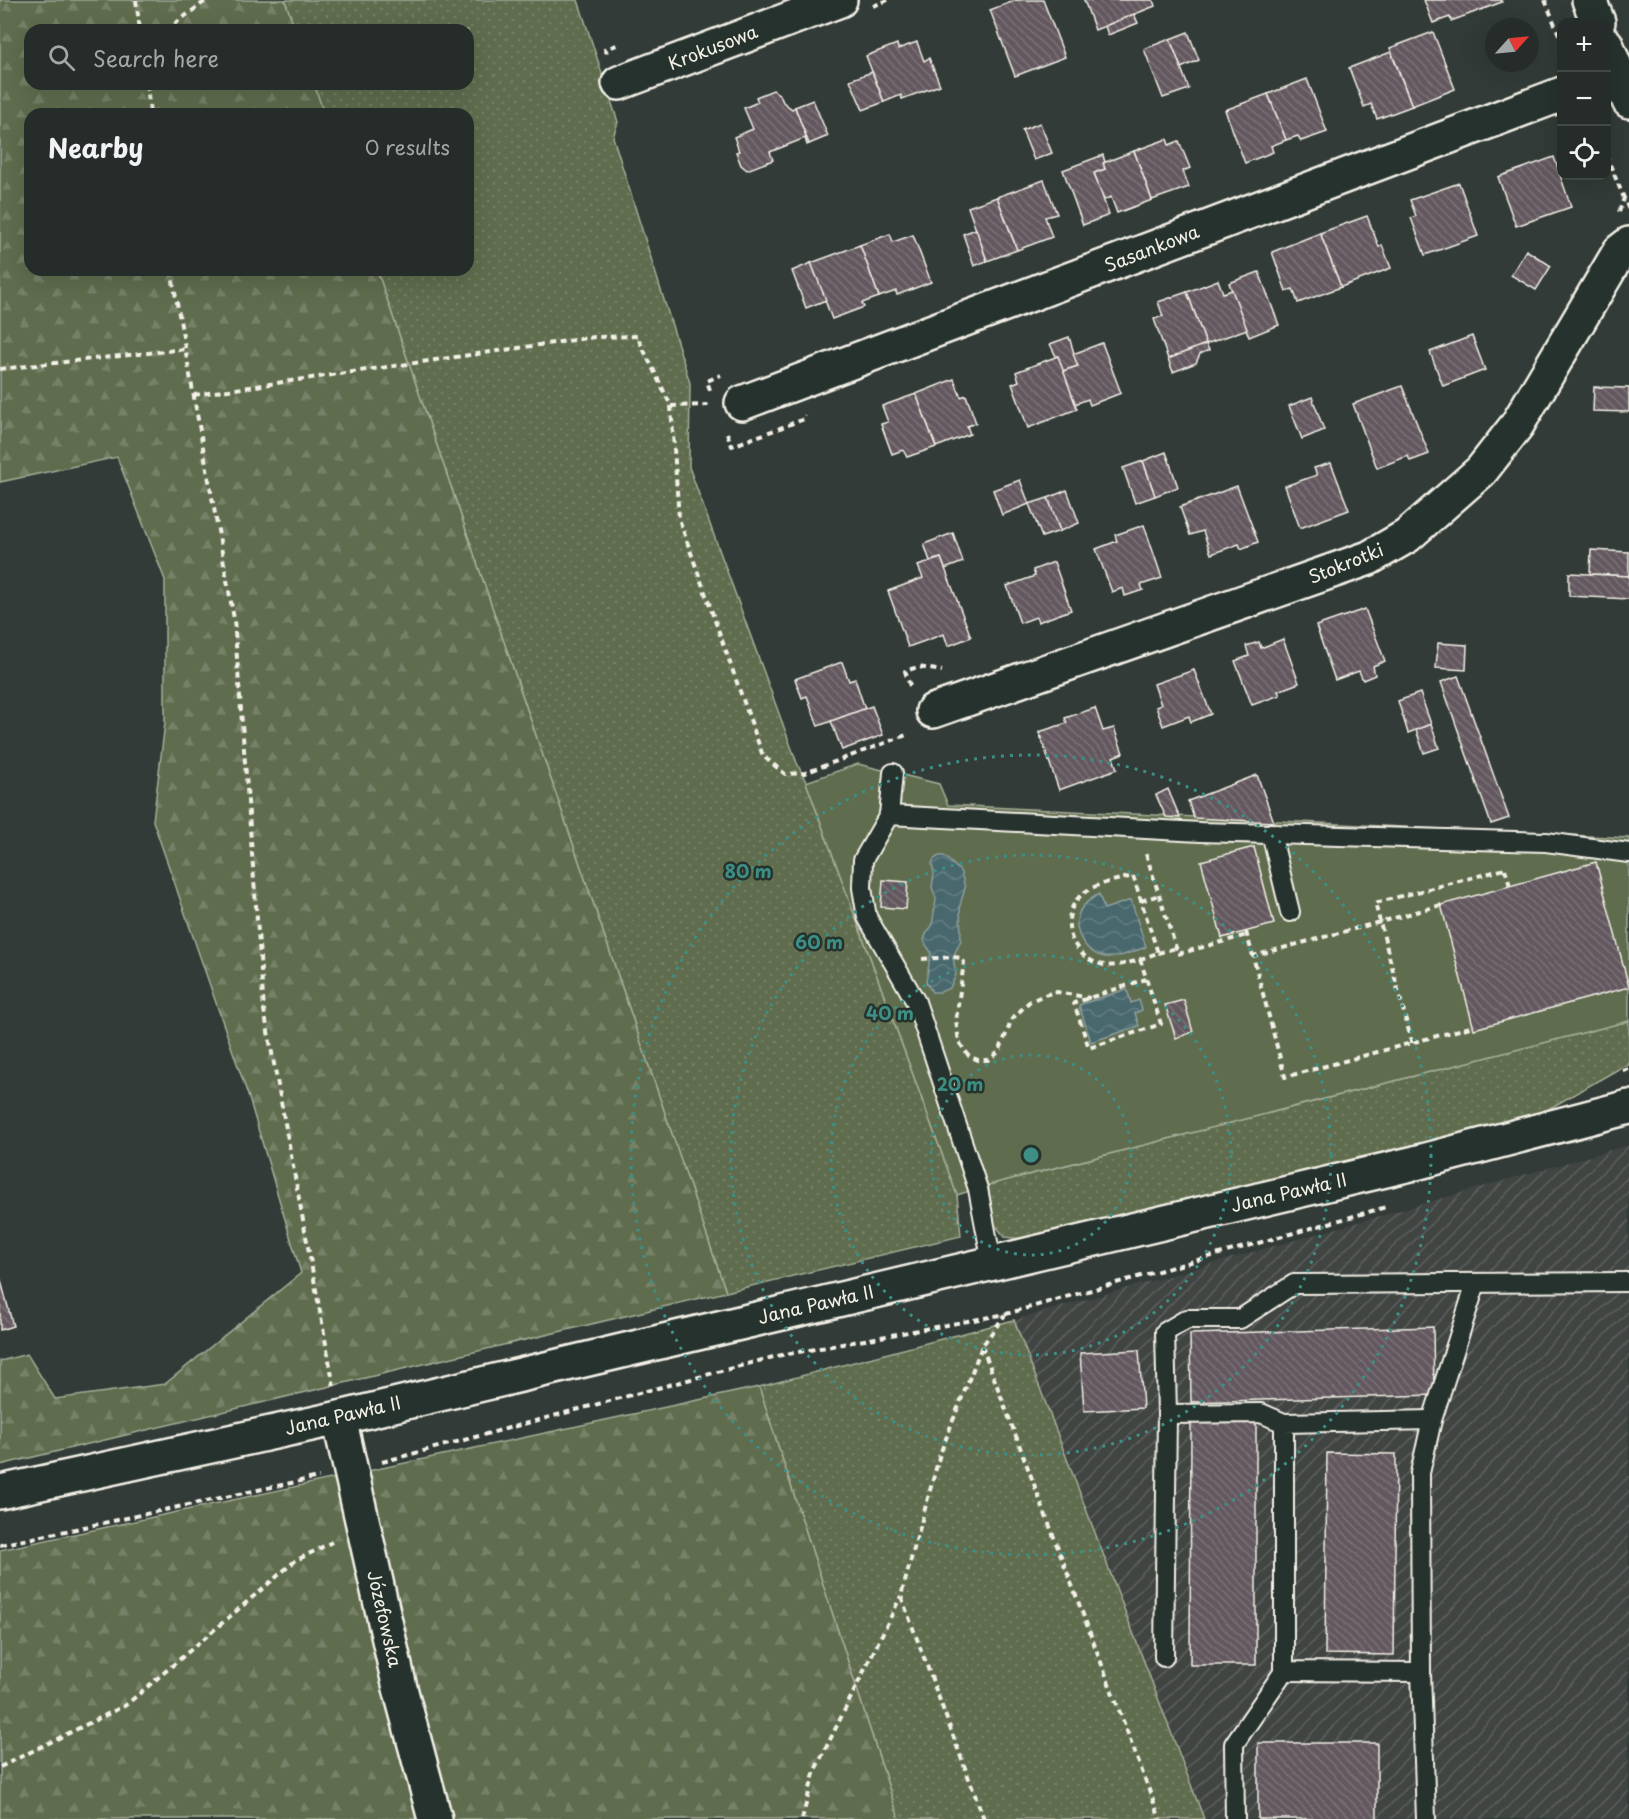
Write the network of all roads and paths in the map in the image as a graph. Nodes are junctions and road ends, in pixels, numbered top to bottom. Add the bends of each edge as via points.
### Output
1 (136, 0) edge
2 (207, 0) edge
3 (840, 0) edge
4 (1545, 0) edge
5 (1589, 0) edge
6 (1596, 18) edge
7 (139, 24) edge
8 (174, 24) edge
9 (1557, 30) edge
10 (619, 83) dead end
11 (148, 90) edge
12 (1557, 96) edge
13 (149, 108) edge
14 (1611, 167) edge
15 (1624, 198) junction
16 (1629, 210) edge
17 (1623, 231) edge
18 (172, 276) edge
19 (185, 349) junction
20 (0, 369) edge
21 (194, 394) junction
22 (742, 403) joint
23 (671, 406) junction
24 (948, 672) dead end
25 (923, 702) junction
26 (893, 773) dead end
27 (889, 815) junction
28 (1138, 828) junction
29 (1271, 834) junction
30 (1546, 842) junction
31 (1629, 853) edge
32 (1505, 869) junction
33 (1510, 886) dead end
34 (1159, 895) junction
35 (1141, 901) junction
36 (1441, 905) dead end
37 (1290, 912) dead end
38 (1380, 922) junction
39 (1176, 948) junction
40 (1158, 953) junction
41 (1253, 956) junction
42 (930, 958) dead end
43 (1140, 959) junction
44 (1146, 979) junction
45 (1090, 998) junction
46 (1474, 1026) dead end
47 (1413, 1043) junction
48 (1629, 1069) edge
49 (1623, 1071) dead end
50 (1629, 1107) edge
51 (1387, 1207) dead end
52 (992, 1263) junction
53 (1629, 1282) edge
54 (1476, 1283) junction
55 (1006, 1314) junction
56 (982, 1346) junction
57 (1167, 1414) junction
58 (339, 1418) junction
59 (1432, 1420) junction
60 (1284, 1423) junction
61 (350, 1470) junction
62 (0, 1491) edge
63 (363, 1525) junction
64 (0, 1545) edge
65 (901, 1596) junction
66 (1164, 1657) dead end
67 (1284, 1671) junction
68 (1421, 1672) junction
69 (0, 1767) edge
70 (435, 1819) edge
71 (802, 1819) edge
72 (984, 1819) edge
73 (1160, 1819) edge
74 (1235, 1819) edge
75 (1426, 1819) edge

1 - 7 path
2 - 8 path
3 - 10 street, Krokusowa
4 - 9 path
5 - 6 street
11 - 13 path
12 - 22 street, Sasankowa
14 - 15 path
15 - 16 path
15 - 17 path
17 - 25 street, Stokrotki via 1620,251 1517,425 1481,471 1407,536 1369,558
18 - 19 path
19 - 20 path
19 - 21 path
21 - 23 path via 594,337 637,336
21 - 58 path via 234,619 264,1010
22 - 23 path
23 - 25 path via 679,519 763,756 785,774 805,773 925,728
24 - 25 path via 918,667 905,671
26 - 27 lane
27 - 28 lane
27 - 52 lane via 863,860 867,917 916,1002 978,1189
28 - 29 lane
28 - 34 path
29 - 30 lane
29 - 37 lane
30 - 31 lane
30 - 32 path
32 - 33 path
32 - 38 path via 1375,903
34 - 35 path
34 - 39 path
35 - 40 path
35 - 43 path via 1133,876 1085,892 1069,916 1073,944 1082,955 1107,966
36 - 38 path
38 - 41 path
38 - 47 path
39 - 40 path
39 - 41 path via 1178,954 1247,933
40 - 43 path
41 - 47 path via 1285,1077
42 - 45 path via 953,957 964,962 956,1020 960,1042 969,1056 978,1060 988,1060 999,1052 1012,1019 1029,1002 1057,992
43 - 44 path
44 - 45 path
44 - 45 path via 1161,1024 1089,1048 1074,1004
46 - 47 path
48 - 49 path
50 - 52 street, Jana Pawła II via 1415,1163
51 - 55 path
52 - 58 street, Jana Pawła II
53 - 54 lane
54 - 57 lane via 1294,1284 1240,1319 1186,1319 1165,1332
54 - 59 lane
55 - 56 path
55 - 61 path via 777,1356
56 - 65 path via 940,1454
56 - 73 path
57 - 60 lane via 1261,1413
57 - 66 lane
58 - 61 street, Józefowska
58 - 62 street, Jana Pawła II
59 - 60 lane
59 - 68 lane via 1420,1473
60 - 67 lane
61 - 63 street, Józefowska
61 - 64 path
63 - 69 path via 295,1561 126,1705
63 - 70 street, Józefowska
65 - 71 path via 815,1770
65 - 72 path
67 - 68 lane
67 - 74 lane via 1234,1744
68 - 75 lane

